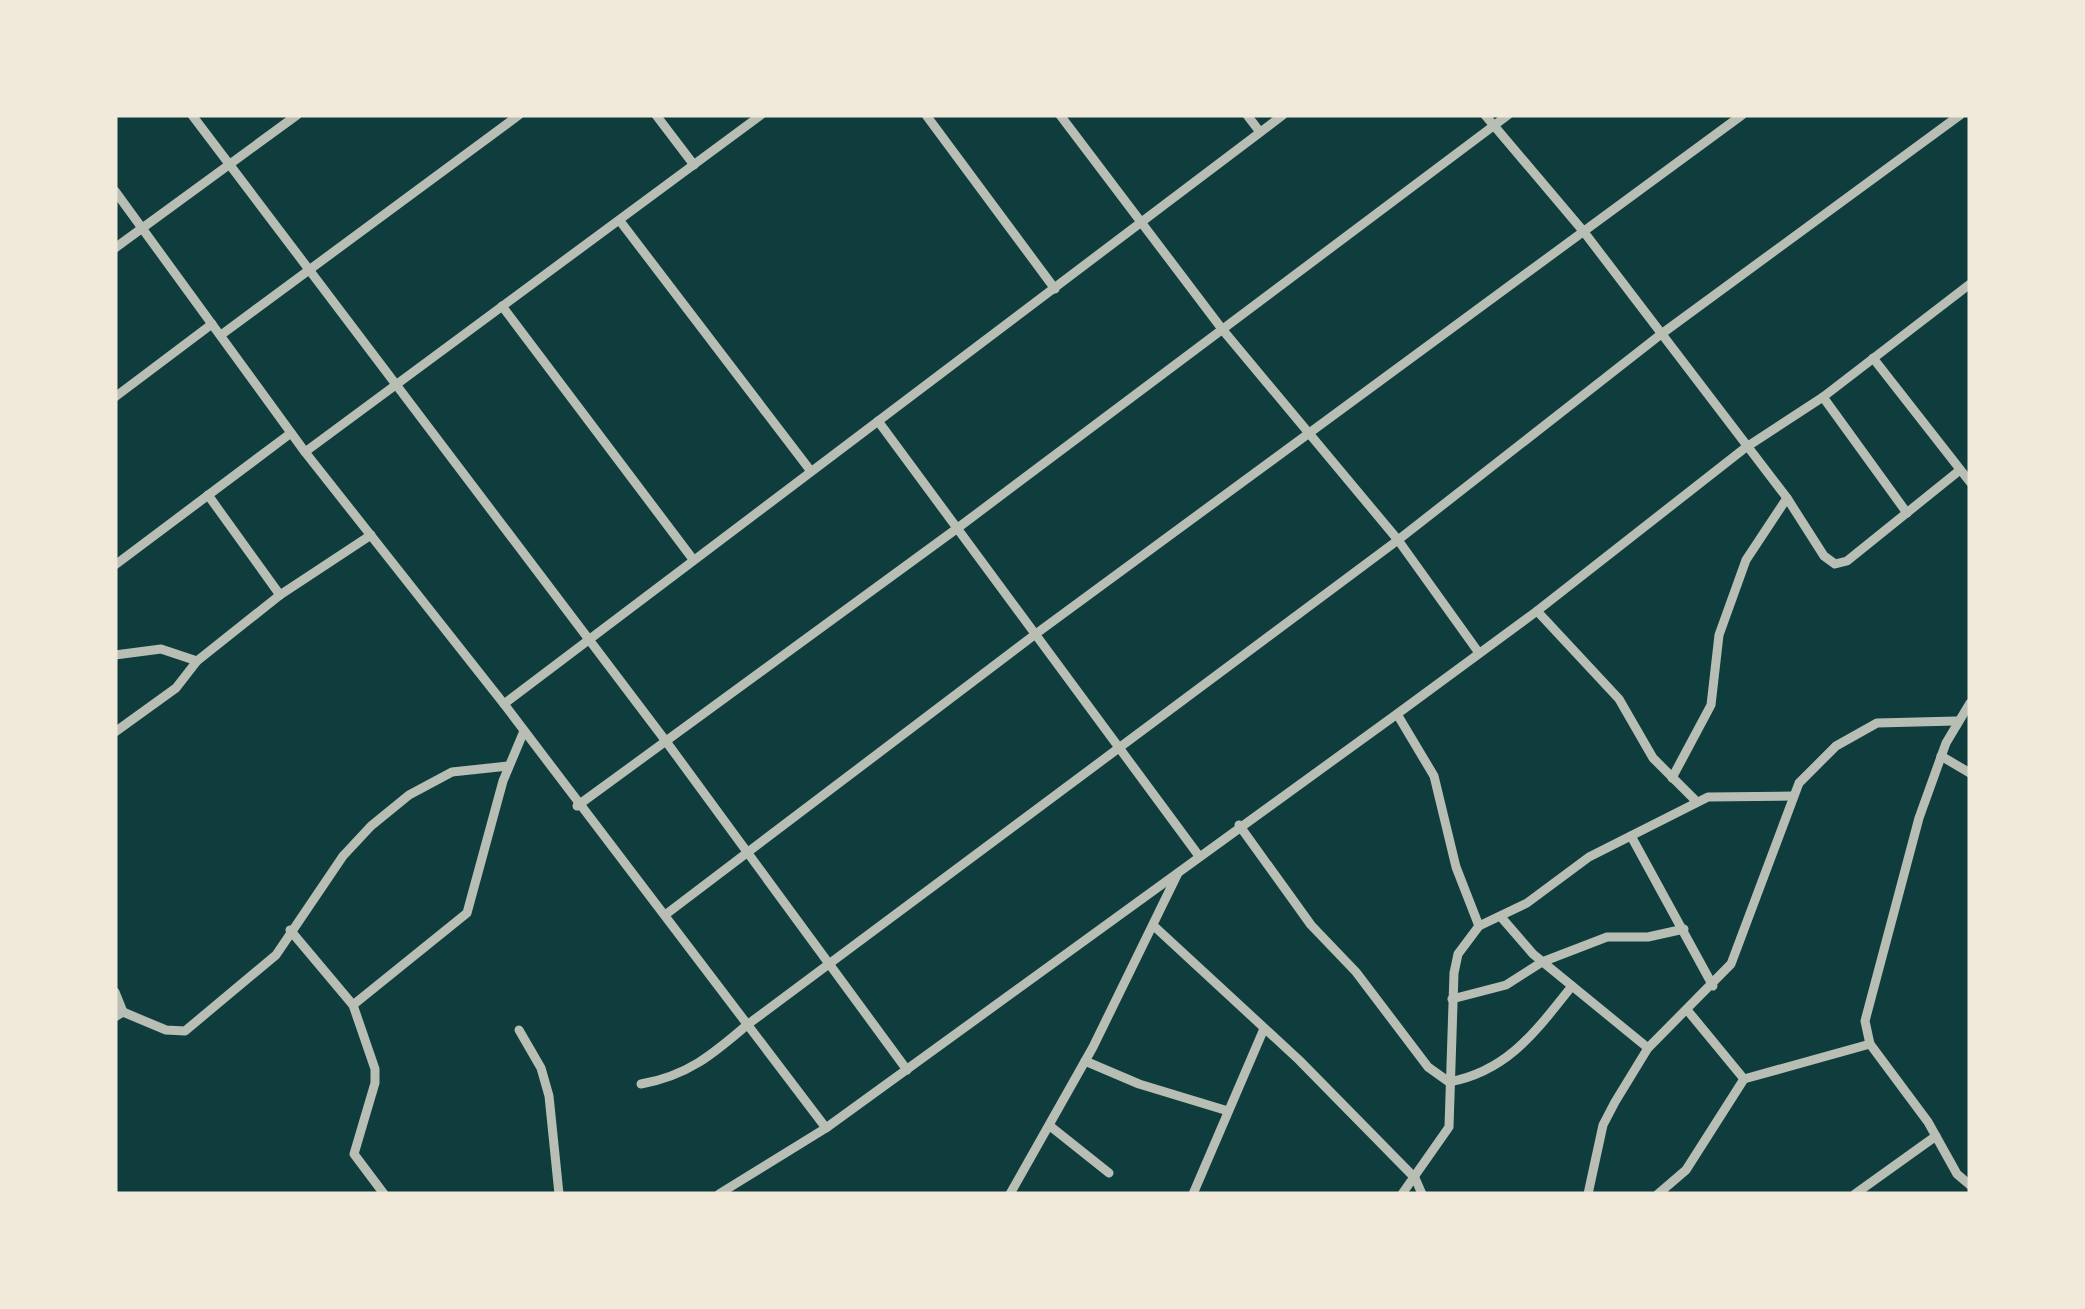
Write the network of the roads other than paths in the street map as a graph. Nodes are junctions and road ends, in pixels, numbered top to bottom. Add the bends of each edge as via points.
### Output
1 (192, 115) edge
2 (297, 115) edge
3 (519, 115) edge
4 (656, 115) edge
5 (761, 115) edge
6 (926, 115) edge
7 (1060, 115) edge
8 (1247, 115) edge
9 (1283, 115) edge
10 (1485, 115) edge
11 (1508, 115) edge
12 (1742, 115) edge
13 (1960, 115) edge
14 (1494, 126) junction
15 (1260, 132) junction
16 (229, 165) junction
17 (694, 165) junction
18 (115, 191) edge
19 (620, 220) junction
20 (1143, 225) junction
21 (143, 228) junction
22 (1584, 232) junction
23 (115, 248) edge
24 (310, 272) junction
25 (1970, 284) edge
26 (1054, 289) junction
27 (502, 306) junction
28 (212, 324) junction
29 (1222, 329) junction
30 (1660, 334) junction
31 (220, 335) junction
32 (1874, 358) junction
33 (396, 382) junction
34 (115, 396) edge
35 (1823, 397) junction
36 (878, 421) junction
37 (291, 433) junction
38 (1309, 433) junction
39 (1745, 448) junction
40 (305, 452) junction
41 (810, 470) junction
42 (1960, 470) junction
43 (1970, 482) edge
44 (208, 495) junction
45 (1787, 498) junction
46 (1907, 513) junction
47 (959, 527) junction
48 (371, 535) junction
49 (1398, 540) junction
50 (692, 558) junction
51 (115, 565) edge
52 (280, 596) junction
53 (1537, 611) junction
54 (1037, 633) junction
55 (585, 639) junction
56 (1480, 653) junction
57 (115, 656) edge
58 (197, 662) junction
59 (504, 704) junction
60 (1970, 704) edge
61 (1398, 714) junction
62 (1956, 721) junction
63 (524, 731) junction
64 (115, 732) edge
65 (665, 740) junction
66 (1121, 744) junction
67 (1941, 756) junction
68 (508, 766) junction
69 (1970, 773) edge
70 (1672, 778) junction
71 (1793, 796) junction
72 (1697, 802) junction
73 (578, 806) junction
74 (1240, 825) junction
75 (1631, 836) junction
76 (746, 852) junction
77 (1198, 856) junction
78 (1178, 873) junction
79 (665, 915) junction
80 (1501, 918) junction
81 (1479, 926) junction
82 (1155, 928) junction
83 (290, 930) junction
84 (1684, 930) junction
85 (831, 962) junction
86 (1542, 962) junction
87 (1572, 986) junction
88 (1713, 986) junction
89 (115, 992) edge
90 (1452, 998) junction
91 (352, 1005) junction
92 (1688, 1011) junction
93 (119, 1015) edge
94 (746, 1025) junction
95 (519, 1030) dead end
96 (1264, 1031) junction
97 (1870, 1044) junction
98 (1648, 1048) junction
99 (1085, 1061) junction
100 (907, 1070) junction
101 (1744, 1079) junction
102 (1449, 1082) junction
103 (641, 1084) dead end
104 (1228, 1110) junction
105 (1050, 1126) junction
106 (826, 1128) junction
107 (1936, 1136) junction
108 (1109, 1172) dead end
109 (1415, 1178) junction
110 (1970, 1184) edge
111 (384, 1194) edge
112 (559, 1194) edge
113 (719, 1194) edge
114 (1010, 1194) edge
115 (1193, 1194) edge
116 (1402, 1194) edge
117 (1422, 1194) edge
118 (1588, 1194) edge
119 (1658, 1194) edge
120 (1855, 1194) edge

1 - 16 street
2 - 16 street
3 - 24 street
4 - 17 street
5 - 17 street
6 - 26 street
7 - 20 street
8 - 15 street
9 - 15 street
10 - 14 street
11 - 14 street
12 - 22 street
13 - 30 street
14 - 22 street
14 - 29 street
15 - 20 street
16 - 21 street
16 - 24 street
17 - 19 street
18 - 21 street
19 - 27 street
19 - 41 street
20 - 26 street
20 - 29 street
21 - 23 street
21 - 28 street
22 - 30 street
22 - 38 street
24 - 31 street
24 - 33 street
25 - 32 street
26 - 36 street
27 - 33 street
27 - 50 street
28 - 31 street
28 - 34 street
29 - 38 street
29 - 47 street
30 - 39 street
30 - 49 street
31 - 37 street
32 - 35 street
32 - 42 street
33 - 40 street
33 - 55 street
35 - 39 street
35 - 46 street
36 - 41 street
36 - 47 street
37 - 40 street
37 - 44 street
38 - 49 street
38 - 54 street
39 - 45 street
39 - 53 street
40 - 48 street
41 - 50 street
42 - 43 street
42 - 46 street
44 - 51 street
44 - 52 street
45 - 46 street via 1835,564
45 - 70 street via 1746,560 1719,635 1711,704
47 - 54 street
47 - 65 street
48 - 52 street
48 - 59 street
49 - 56 street
49 - 66 street
50 - 55 street
52 - 58 street
53 - 56 street
53 - 70 street via 1619,699 1644,746
54 - 66 street
54 - 76 street
55 - 59 street
55 - 65 street
56 - 61 street
57 - 58 street via 160,650
58 - 64 street via 176,688
59 - 63 street
60 - 62 street
61 - 74 street
61 - 81 street via 1434,776 1456,868
62 - 67 street
62 - 71 street via 1877,723 1836,746
63 - 68 street
63 - 73 street
65 - 73 street
65 - 76 street
66 - 77 street
66 - 85 street
67 - 69 street
67 - 97 street via 1865,1021
68 - 83 street via 452,772 409,795 343,856
68 - 91 street via 467,913
70 - 72 street
71 - 72 street via 1725,794
71 - 88 street via 1741,941
72 - 75 street
73 - 79 street
74 - 77 street
74 - 102 street via 1311,925 1428,1067
75 - 80 street
75 - 84 street
76 - 79 street
76 - 85 street
77 - 78 street
78 - 82 street
78 - 100 street
79 - 94 street
80 - 81 street
80 - 86 street
81 - 90 street via 1458,954
82 - 96 street
82 - 99 street
83 - 91 street
83 - 93 street via 276,956 185,1030
84 - 86 street via 1607,937
84 - 88 street
85 - 94 street
85 - 100 street
86 - 87 street
86 - 90 street via 1506,985
87 - 98 street
87 - 102 street via 1518,1051 1479,1076
88 - 92 street
89 - 93 street
90 - 102 street
91 - 111 street via 376,1076 354,1154
92 - 98 street
92 - 101 street
94 - 103 street via 695,1068
94 - 106 street
95 - 112 street via 549,1096
96 - 104 street
96 - 109 street
97 - 101 street
97 - 107 street
98 - 118 street via 1603,1125
99 - 104 street
99 - 105 street
100 - 106 street
101 - 119 street via 1686,1170
102 - 109 street via 1448,1128
104 - 115 street
105 - 108 street
105 - 114 street
106 - 113 street
107 - 110 street
107 - 120 street
109 - 116 street
109 - 117 street

